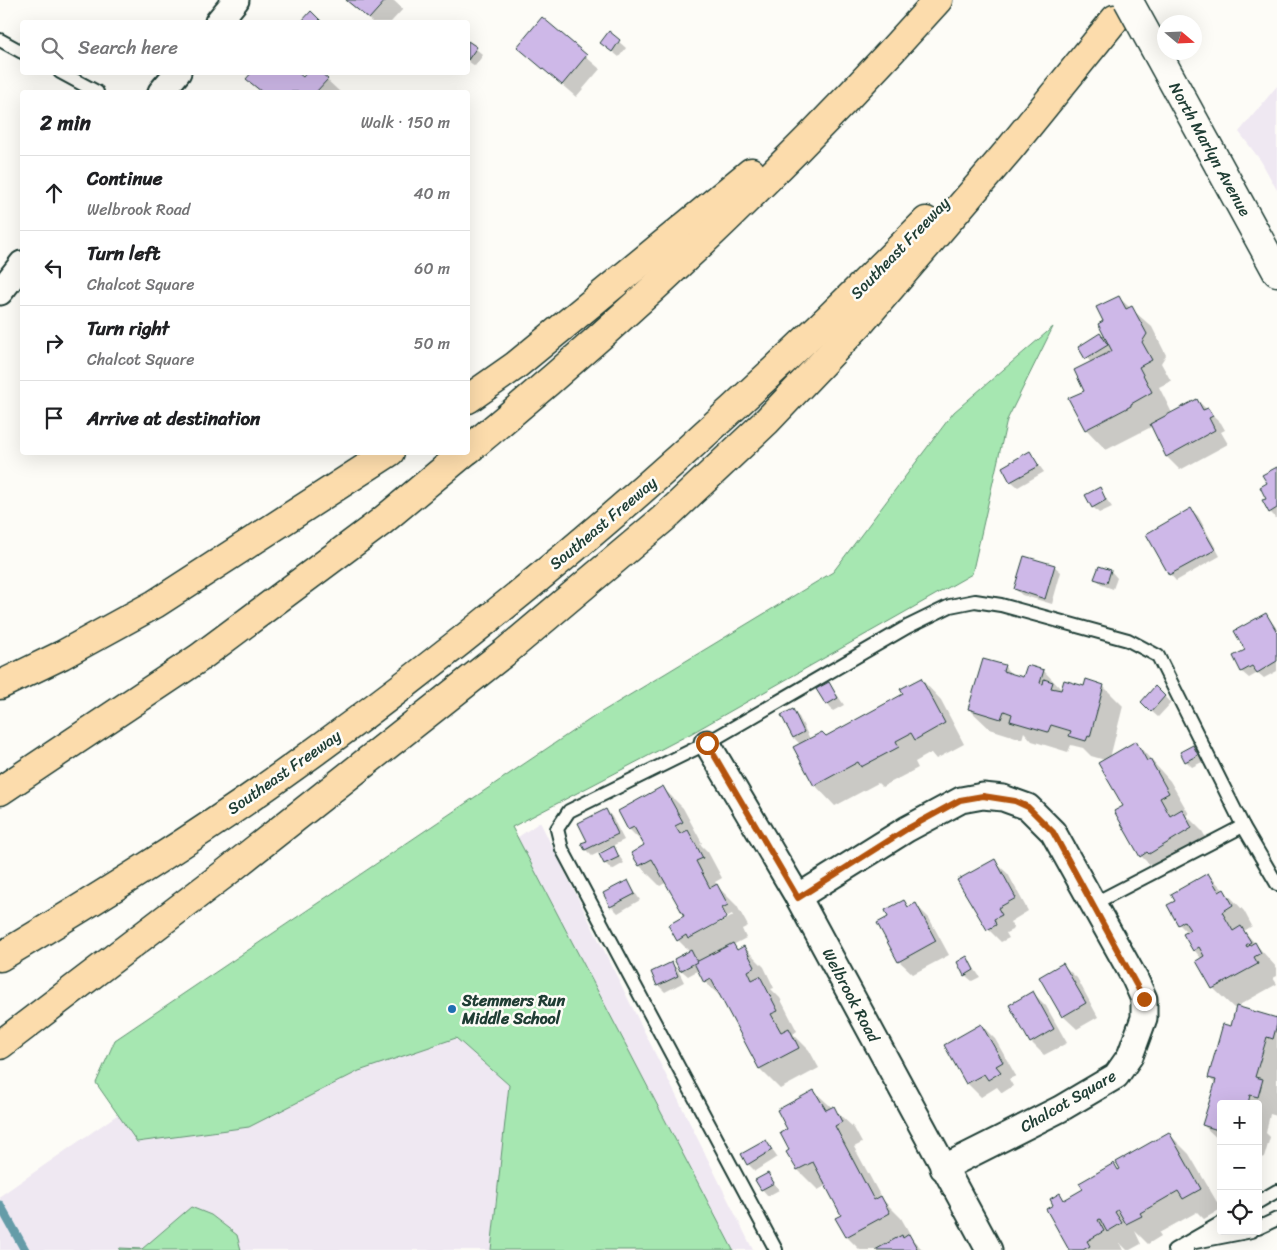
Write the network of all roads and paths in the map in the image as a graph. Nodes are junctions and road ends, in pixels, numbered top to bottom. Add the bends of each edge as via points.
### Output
1 (236, 0) edge
2 (931, 0) edge
3 (938, 0) edge
4 (1125, 6) edge
5 (220, 20) edge
6 (0, 40) edge
7 (20, 51) edge
8 (66, 75) edge
9 (176, 75) edge
10 (93, 90) edge
11 (164, 90) edge
12 (20, 267) edge
13 (1277, 272) edge
14 (0, 292) edge
15 (470, 398) edge
16 (470, 448) edge
17 (385, 455) edge
18 (461, 455) edge
19 (0, 685) edge
20 (707, 743) junction
21 (0, 791) edge
22 (1243, 826) junction
23 (1277, 884) edge
24 (798, 898) junction
25 (1093, 904) junction
26 (0, 957) edge
27 (0, 1045) edge
28 (943, 1168) junction
29 (1277, 1191) edge
30 (1262, 1200) edge
31 (1277, 1219) edge
32 (1217, 1226) edge
33 (1262, 1226) edge
34 (1236, 1235) edge
35 (1182, 1248) edge
36 (776, 1250) edge
37 (989, 1250) edge

1 - 5 street
2 - 15 highway via 774,153 522,360
3 - 16 highway via 805,141 672,272
4 - 13 street, North Marlyn Avenue, bridge via 1207,144
4 - 26 highway, Southeast Freeway via 1000,145 845,304 631,500 479,626 294,767 94,900
4 - 27 highway via 1008,151 863,320 766,422 662,518 504,653 223,875
6 - 7 lane
8 - 10 lane
9 - 11 street
12 - 14 street
17 - 19 highway via 155,604
18 - 21 highway via 381,522 199,658
20 - 22 lane via 907,627 950,606 975,601 1001,605 1128,640 1158,656
20 - 24 street, Welbrook Road
20 - 36 lane via 569,811 557,829 562,849
22 - 23 lane
22 - 25 lane
24 - 25 street, Chalcot Square via 907,829 960,800 983,796 1015,801 1042,819 1053,832
24 - 28 street, Welbrook Road
25 - 28 street, Chalcot Square via 1144,999 1144,1018 1130,1056 1116,1076 1060,1109
28 - 37 street, Welbrook Road
29 - 30 lane
31 - 33 lane
32 - 35 lane
34 - 35 lane

